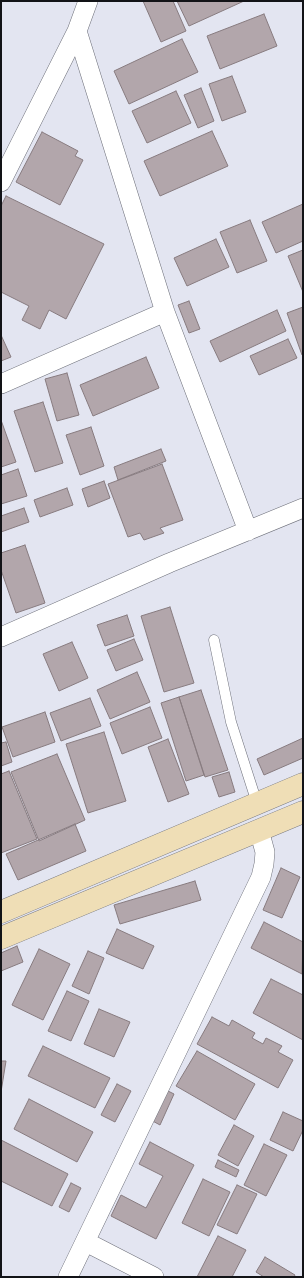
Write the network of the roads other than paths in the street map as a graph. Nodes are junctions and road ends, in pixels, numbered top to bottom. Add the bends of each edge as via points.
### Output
1 (88, 1) edge
2 (77, 31) junction
3 (1, 182) edge
4 (165, 312) junction
5 (1, 384) edge
6 (303, 508) edge
7 (248, 531) junction
8 (1, 637) edge
9 (214, 640) dead end
10 (303, 784) edge
11 (257, 803) junction
12 (303, 812) edge
13 (259, 830) junction
14 (1, 912) edge
15 (1, 938) edge
16 (86, 1242) junction
17 (68, 1277) edge
18 (154, 1277) edge

1 - 2 street
2 - 3 street
2 - 4 street
4 - 5 street
4 - 7 street
6 - 7 street
7 - 8 street
9 - 11 lane via 231,722
10 - 11 main road
11 - 14 main road
12 - 13 main road
13 - 15 main road
13 - 16 street via 265,852 261,877
16 - 17 street
16 - 18 street

